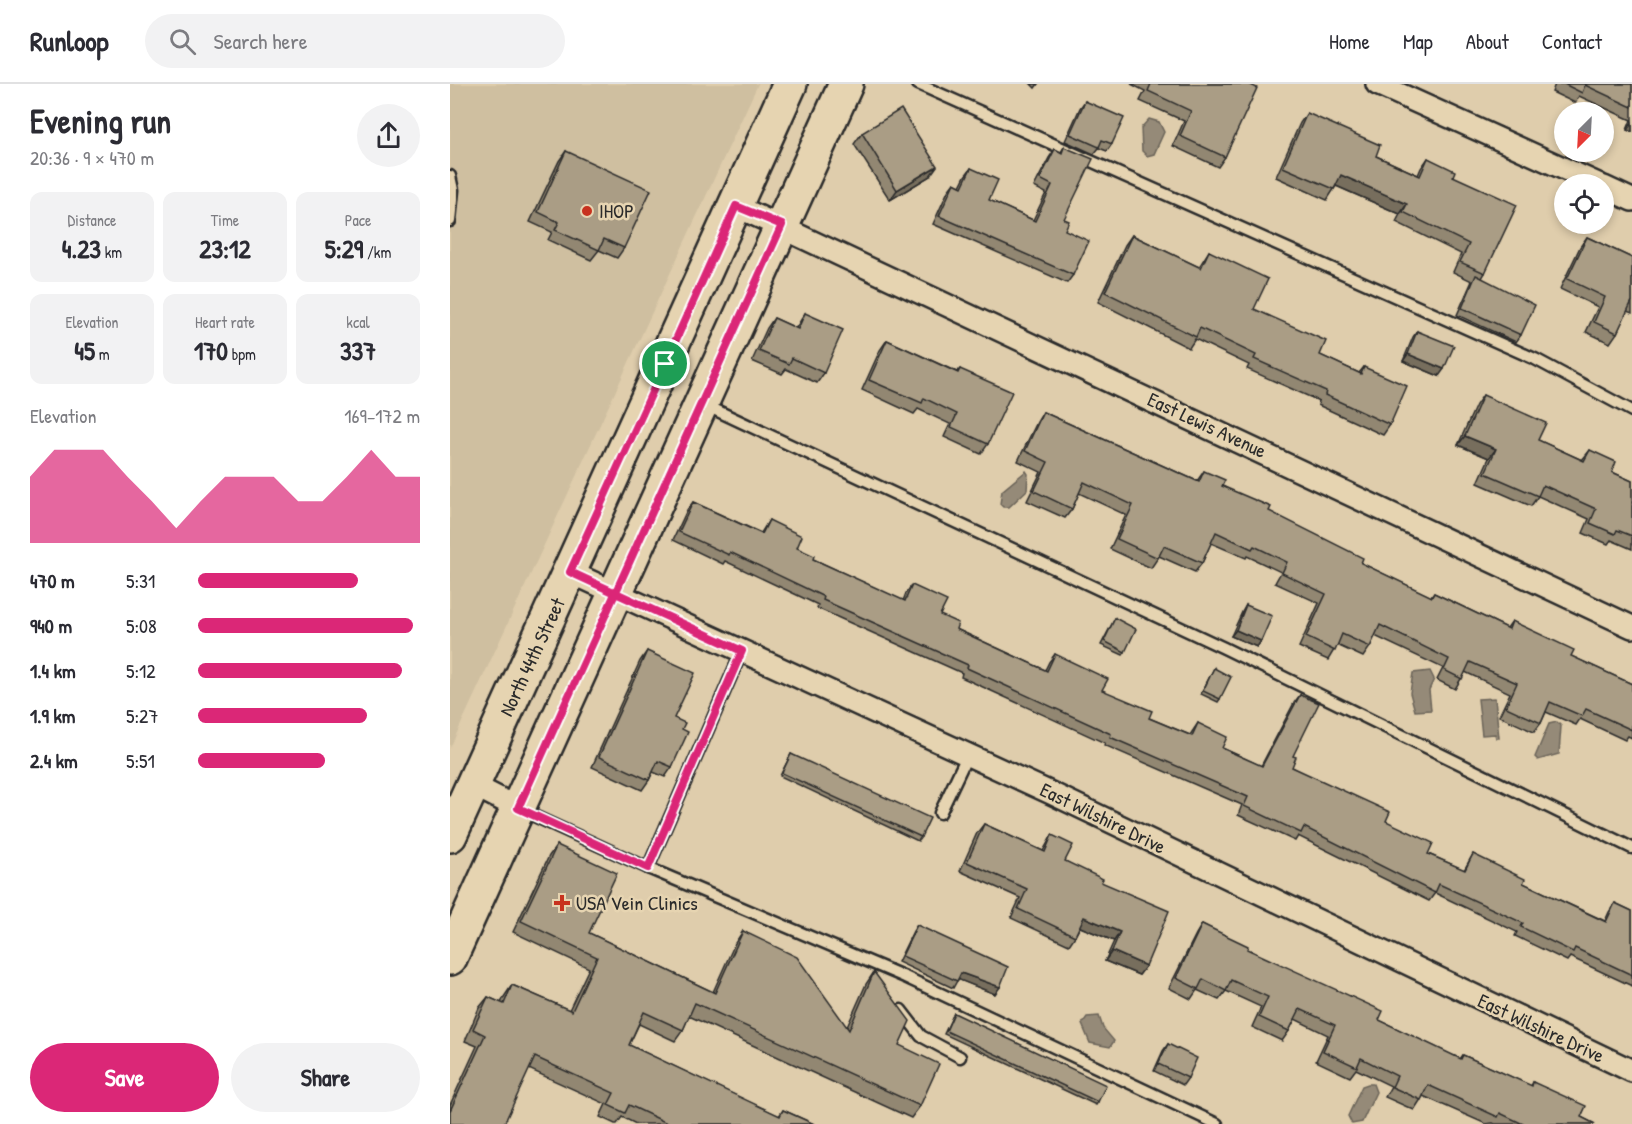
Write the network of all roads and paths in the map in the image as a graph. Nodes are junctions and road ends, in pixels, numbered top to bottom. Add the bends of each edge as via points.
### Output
1 (790, 84) edge
2 (846, 84) edge
3 (918, 84) edge
4 (1377, 84) edge
5 (1576, 174) edge
6 (450, 176) edge
7 (1614, 192) edge
8 (1632, 200) edge
9 (736, 206) junction
10 (450, 221) edge
11 (782, 225) junction
12 (702, 404) junction
13 (1632, 411) edge
14 (570, 572) junction
15 (615, 593) junction
16 (1632, 627) edge
17 (742, 651) junction
18 (968, 754) junction
19 (473, 785) junction
20 (518, 808) junction
21 (940, 813) dead end
22 (450, 836) edge
23 (1632, 848) edge
24 (648, 868) junction
25 (450, 958) edge
26 (865, 962) junction
27 (879, 980) edge
28 (893, 999) edge
29 (960, 1057) dead end
30 (1632, 1071) edge
31 (1217, 1124) edge

1 - 9 main road, North 44th Street
2 - 11 main road
3 - 13 lane via 1535,359
4 - 5 street
6 - 10 lane
7 - 8 street
9 - 11 street, East Lewis Avenue
9 - 14 main road, North 44th Street
11 - 12 main road
11 - 16 street, East Lewis Avenue
12 - 15 main road
12 - 23 lane via 1224,648
14 - 15 street, East Wilshire Drive
14 - 19 main road, North 44th Street
15 - 17 street, East Wilshire Drive
15 - 20 main road
17 - 18 street, East Wilshire Drive
17 - 24 lane
18 - 21 lane
18 - 30 street, East Wilshire Drive
19 - 20 street
19 - 22 main road, North 44th Street
20 - 24 lane
20 - 25 main road
24 - 26 lane
26 - 27 lane
26 - 31 lane via 906,977
28 - 29 lane via 921,1036

